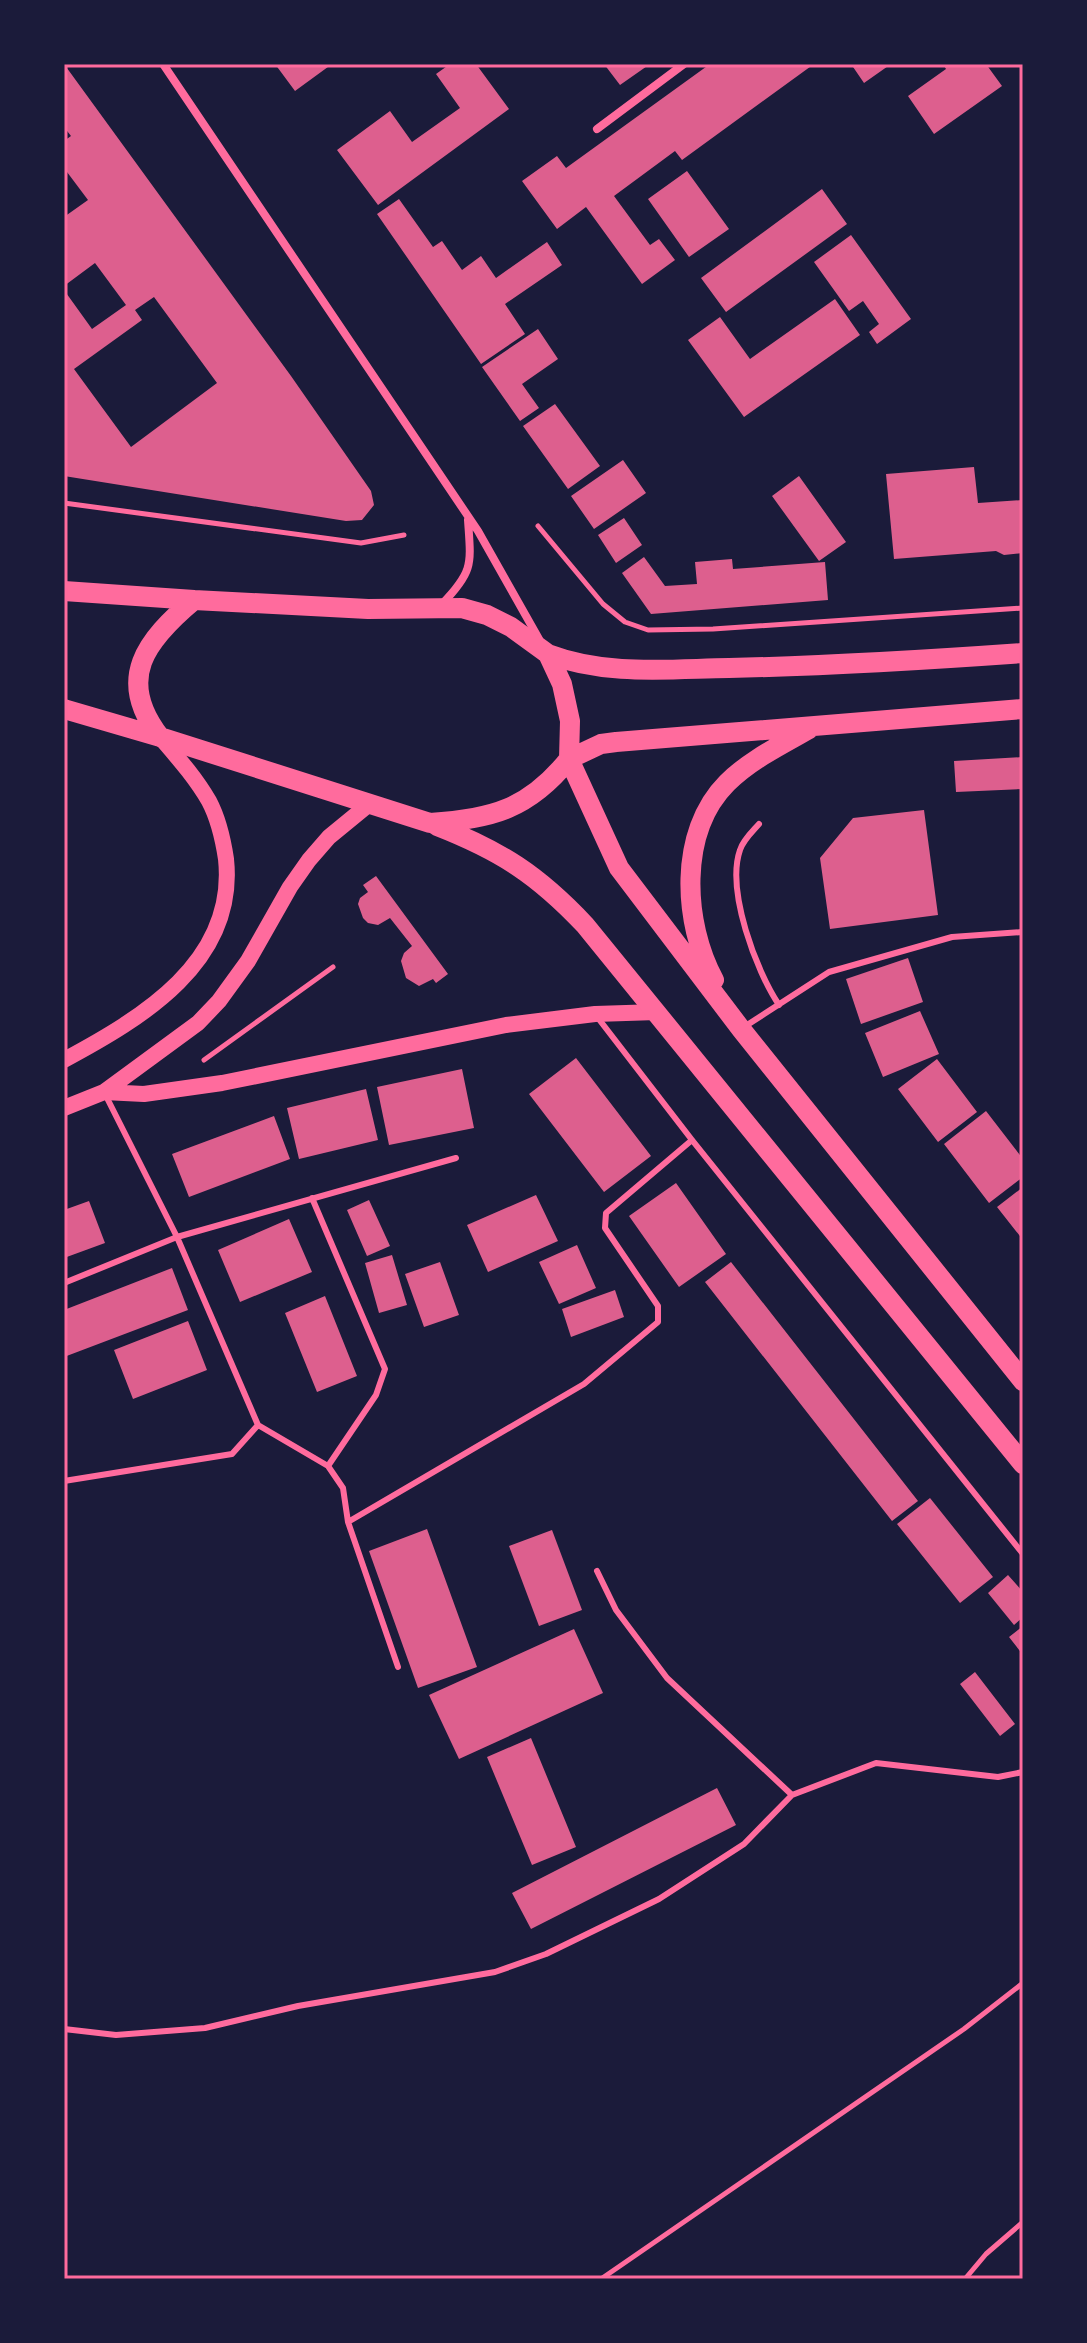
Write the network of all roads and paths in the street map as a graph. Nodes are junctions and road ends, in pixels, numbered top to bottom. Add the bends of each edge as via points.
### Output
1 (163, 64) edge
2 (684, 64) edge
3 (597, 129) dead end
4 (64, 503) edge
5 (468, 519) junction
6 (538, 526) dead end
7 (404, 535) dead end
8 (64, 591) edge
9 (194, 600) junction
10 (1023, 608) edge
11 (438, 609) junction
12 (1023, 653) edge
13 (548, 654) junction
14 (64, 709) edge
15 (1023, 709) edge
16 (817, 725) junction
17 (160, 737) junction
18 (569, 759) junction
19 (368, 805) junction
20 (430, 823) junction
21 (759, 824) dead end
22 (1023, 932) edge
23 (333, 967) dead end
24 (779, 1005) junction
25 (657, 1012) junction
26 (595, 1014) junction
27 (741, 1029) junction
28 (64, 1060) edge
29 (191, 1069) dead end
30 (104, 1092) junction
31 (64, 1108) edge
32 (692, 1140) junction
33 (456, 1158) dead end
34 (312, 1198) junction
35 (177, 1237) junction
36 (64, 1283) edge
37 (1023, 1381) edge
38 (258, 1425) junction
39 (1023, 1464) edge
40 (328, 1466) junction
41 (64, 1481) edge
42 (348, 1522) junction
43 (1023, 1554) edge
44 (597, 1571) dead end
45 (398, 1667) dead end
46 (1023, 1772) edge
47 (792, 1795) junction
48 (1023, 1983) edge
49 (64, 2029) edge
50 (1023, 2222) edge
51 (601, 2279) edge
52 (965, 2279) edge

1 - 5 street
2 - 3 street
4 - 7 path via 361,543
5 - 11 street via 468,573
5 - 13 street
6 - 10 path via 603,604 625,622 648,630
8 - 9 main road
9 - 11 main road
9 - 17 main road via 155,636 144,654 139,694
11 - 13 main road via 487,615
12 - 13 main road via 821,666 630,670 574,664
13 - 18 main road via 570,721
14 - 17 main road
15 - 16 main road
16 - 18 main road via 601,744
16 - 27 main road via 726,783 708,809 695,846 690,890 695,930 708,968
17 - 19 main road
17 - 28 main road via 192,774 218,824 227,869 224,909 203,953 160,1000
18 - 20 main road via 540,790 511,809 472,820
18 - 27 main road via 619,868
19 - 20 main road
19 - 30 main road via 309,860 219,1001 198,1023
20 - 25 main road via 494,851 536,878 585,925
21 - 24 lane via 741,846 737,890 752,953
22 - 24 lane via 952,937 829,972
23 - 29 path
24 - 27 lane
25 - 26 main road
25 - 39 main road
26 - 30 main road via 506,1025 174,1091
26 - 32 lane
27 - 37 main road
30 - 31 main road
30 - 35 lane
32 - 42 lane via 606,1213 605,1228 658,1306 658,1322 584,1384
32 - 43 lane
33 - 34 lane
34 - 35 lane
34 - 40 lane via 385,1369 376,1395
35 - 36 lane
35 - 38 lane
38 - 40 lane
38 - 41 lane via 232,1454
40 - 42 lane via 343,1488
42 - 45 lane
44 - 47 lane via 616,1610 667,1678
46 - 47 lane via 998,1777 876,1763
47 - 49 lane via 744,1844 659,1899 546,1954 495,1972 205,2028 116,2035
48 - 51 path
50 - 52 path

